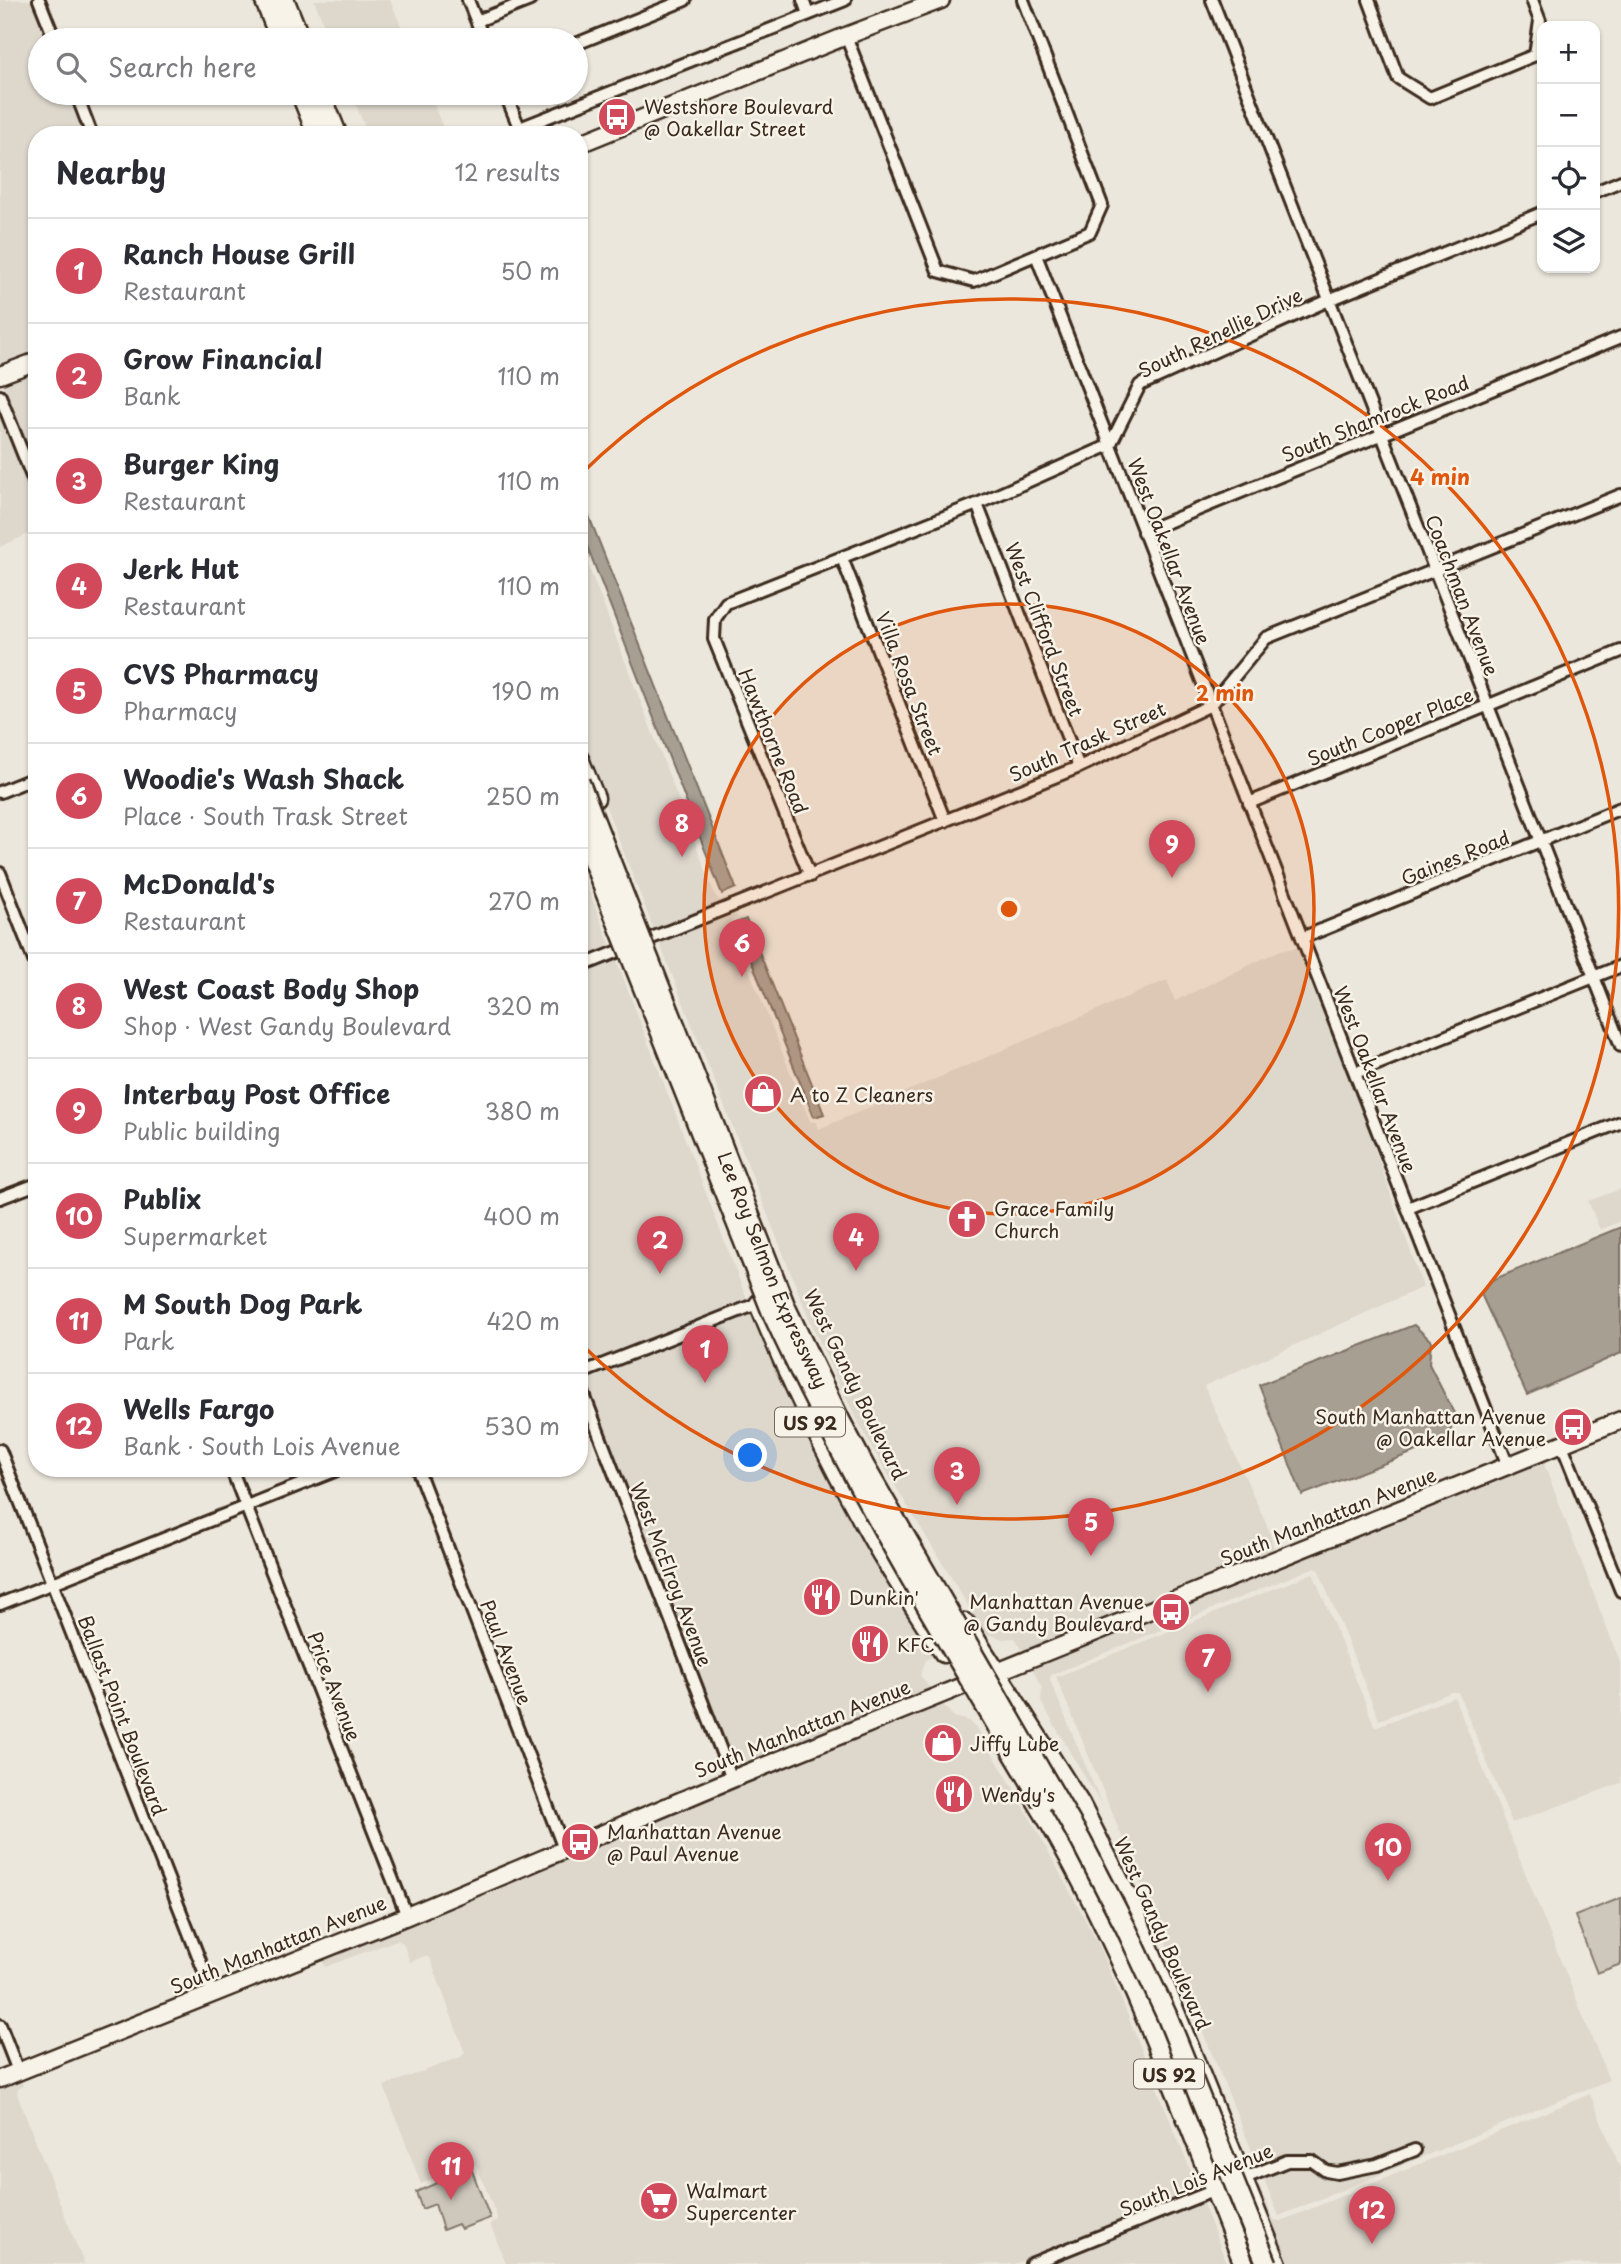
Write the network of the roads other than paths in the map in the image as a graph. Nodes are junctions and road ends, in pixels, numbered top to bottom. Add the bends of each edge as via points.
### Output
1 (39, 0) edge
2 (264, 0) edge
3 (284, 0) edge
4 (292, 0) edge
5 (468, 0) edge
6 (530, 0) edge
7 (685, 0) edge
8 (803, 0) edge
9 (845, 0) edge
10 (941, 0) edge
11 (1023, 0) edge
12 (1212, 0) edge
13 (1369, 0) edge
14 (1532, 0) edge
15 (808, 15) junction
16 (477, 21) junction
17 (50, 28) edge
18 (275, 28) edge
19 (295, 28) edge
20 (303, 28) edge
21 (480, 28) edge
22 (846, 36) junction
23 (588, 39) edge
24 (81, 105) edge
25 (305, 105) edge
26 (325, 105) edge
27 (333, 105) edge
28 (510, 105) edge
29 (587, 105) edge
30 (588, 105) edge
31 (89, 126) edge
32 (313, 126) edge
33 (333, 126) edge
34 (341, 126) edge
35 (519, 126) edge
36 (536, 126) edge
37 (588, 140) edge
38 (1621, 181) edge
39 (1600, 190) edge
40 (1537, 215) edge
41 (1036, 255) junction
42 (1329, 300) junction
43 (1621, 337) edge
44 (28, 364) edge
45 (0, 375) edge
46 (0, 396) edge
47 (1382, 434) junction
48 (1110, 445) junction
49 (28, 466) edge
50 (1621, 495) edge
51 (977, 504) junction
52 (1143, 532) junction
53 (842, 558) junction
54 (1434, 570) junction
55 (1621, 651) edge
56 (1211, 705) junction
57 (1488, 705) junction
58 (1079, 766) junction
59 (28, 781) edge
60 (588, 781) edge
61 (0, 792) edge
62 (1249, 803) junction
63 (588, 805) edge
64 (1621, 808) edge
65 (945, 821) junction
66 (1541, 841) junction
67 (588, 842) edge
68 (588, 848) edge
69 (588, 867) edge
70 (0, 873) edge
71 (810, 876) junction
72 (650, 938) junction
73 (1303, 938) junction
74 (28, 945) edge
75 (621, 950) junction
76 (588, 963) edge
77 (1621, 966) edge
78 (1594, 977) junction
79 (1621, 1046) edge
80 (1355, 1073) junction
81 (705, 1081) junction
82 (1621, 1122) edge
83 (705, 1166) junction
84 (28, 1187) edge
85 (0, 1198) edge
86 (1408, 1208) junction
87 (759, 1303) junction
88 (814, 1354) junction
89 (588, 1370) edge
90 (793, 1385) junction
91 (588, 1405) edge
92 (1621, 1420) edge
93 (1562, 1445) junction
94 (0, 1450) edge
95 (1508, 1466) junction
96 (234, 1477) edge
97 (320, 1477) edge
98 (420, 1477) edge
99 (246, 1507) junction
100 (52, 1584) junction
101 (1621, 1591) edge
102 (0, 1604) edge
103 (996, 1673) junction
104 (964, 1685) junction
105 (732, 1779) junction
106 (564, 1849) junction
107 (407, 1916) junction
108 (1166, 1986) junction
109 (213, 1994) junction
110 (0, 2025) edge
111 (1151, 2028) junction
112 (18, 2071) junction
113 (0, 2079) edge
114 (1415, 2150) dead end
115 (1243, 2179) junction
116 (1214, 2189) junction
117 (1031, 2264) edge
118 (1244, 2264) edge
119 (1253, 2264) edge
120 (1268, 2264) edge
121 (1277, 2264) edge

1 - 17 street
2 - 18 highway
3 - 19 highway
4 - 20 main road
5 - 16 street
6 - 16 street
7 - 23 street
8 - 15 street
9 - 15 street
10 - 22 street
11 - 41 street via 1102,205 1090,232
12 - 42 street, Coachman Avenue
13 - 14 street via 1398,78 1430,98 1535,55 1540,20
15 - 30 street
16 - 21 street
22 - 37 street
22 - 41 street via 938,271 974,281
24 - 31 street
25 - 32 highway
26 - 33 highway
27 - 34 main road
28 - 35 street
29 - 36 street
38 - 39 street
40 - 42 street, South Renellie Drive
41 - 48 street, West Oakellar Avenue
42 - 47 street, Coachman Avenue
42 - 48 street, South Renellie Drive via 1140,386
43 - 47 street, South Shamrock Road
44 - 45 street
46 - 49 street
47 - 52 street, South Shamrock Road
47 - 54 street, Coachman Avenue
48 - 51 street
48 - 52 street, West Oakellar Avenue
50 - 54 street, South Trask Street
51 - 53 street
51 - 58 street, West Clifford Street
52 - 56 street, West Oakellar Avenue
53 - 65 street, Villa Rosa Street
53 - 71 street, Hawthorne Road via 726,603 715,619 714,639
54 - 56 street, South Trask Street via 1266,638
54 - 57 street, Coachman Avenue
55 - 57 street, South Cooper Place
56 - 58 street, South Trask Street
56 - 62 street, West Oakellar Avenue
57 - 62 street, South Cooper Place
57 - 66 street, Coachman Avenue
58 - 65 street, South Trask Street
59 - 61 street
60 - 72 main road, West Gandy Boulevard / US 92
62 - 73 street, West Oakellar Avenue
63 - 120 highway, Lee Roy Selmon Expressway, bridge via 812,1365 864,1466 1115,1906 1167,2016
64 - 66 street, Gaines Road
65 - 71 street, South Trask Street
66 - 73 street, Gaines Road
66 - 78 street, Coachman Avenue
67 - 72 main road via 626,931
68 - 119 highway, Lee Roy Selmon Expressway, bridge via 799,1371 882,1526 1092,1889 1155,2021
69 - 75 main road, US 92
70 - 74 street
71 - 72 street, South Trask Street
72 - 75 street, South Trask Street
72 - 81 main road, West Gandy Boulevard / US 92
73 - 80 street, West Oakellar Avenue
75 - 76 street, South Trask Street
75 - 81 main road via 640,951 653,966 695,1072
75 - 83 main road, US 92
77 - 78 street
78 - 79 street, Coachman Avenue
78 - 80 street
80 - 86 street, West Oakellar Avenue
81 - 88 main road, West Gandy Boulevard / US 92
82 - 86 street
83 - 87 main road, US 92
83 - 88 main road via 735,1210 787,1337 797,1349
84 - 85 street
86 - 95 street, West Oakellar Avenue
87 - 89 street
87 - 90 main road, US 92
88 - 103 main road, West Gandy Boulevard / US 92 via 893,1505
90 - 103 main road via 814,1411 876,1526 951,1643 976,1666
90 - 104 main road, US 92 via 874,1541
91 - 105 street, West McElroy Avenue
92 - 93 street, South Manhattan Avenue
93 - 95 street, South Manhattan Avenue
93 - 101 street
94 - 100 street, Ballast Point Boulevard
95 - 103 street, South Manhattan Avenue
96 - 99 street, Price Avenue
97 - 99 street
98 - 106 street, Paul Avenue
99 - 100 street
99 - 107 street, Price Avenue
100 - 102 street
100 - 109 street, Ballast Point Boulevard
103 - 104 street, South Manhattan Avenue
103 - 108 main road, West Gandy Boulevard / US 92 via 1105,1851
104 - 105 street, South Manhattan Avenue
104 - 108 main road via 986,1690 1012,1713 1100,1854 1155,1977
104 - 111 main road, US 92 via 1077,1870
105 - 106 street, South Manhattan Avenue
106 - 107 street, South Manhattan Avenue
107 - 109 street, South Manhattan Avenue
108 - 115 main road, West Gandy Boulevard / US 92
109 - 112 street, South Manhattan Avenue
110 - 112 street
111 - 115 main road via 1162,2041 1204,2144 1219,2168
111 - 116 main road, US 92
112 - 113 street, South Manhattan Avenue
114 - 115 street, South Lois Avenue via 1377,2165 1337,2173 1312,2161 1287,2161
115 - 116 street, South Lois Avenue
115 - 121 main road, West Gandy Boulevard / US 92
116 - 117 street, South Lois Avenue
116 - 118 main road, US 92
116 - 120 main road via 1236,2199 1250,2216

